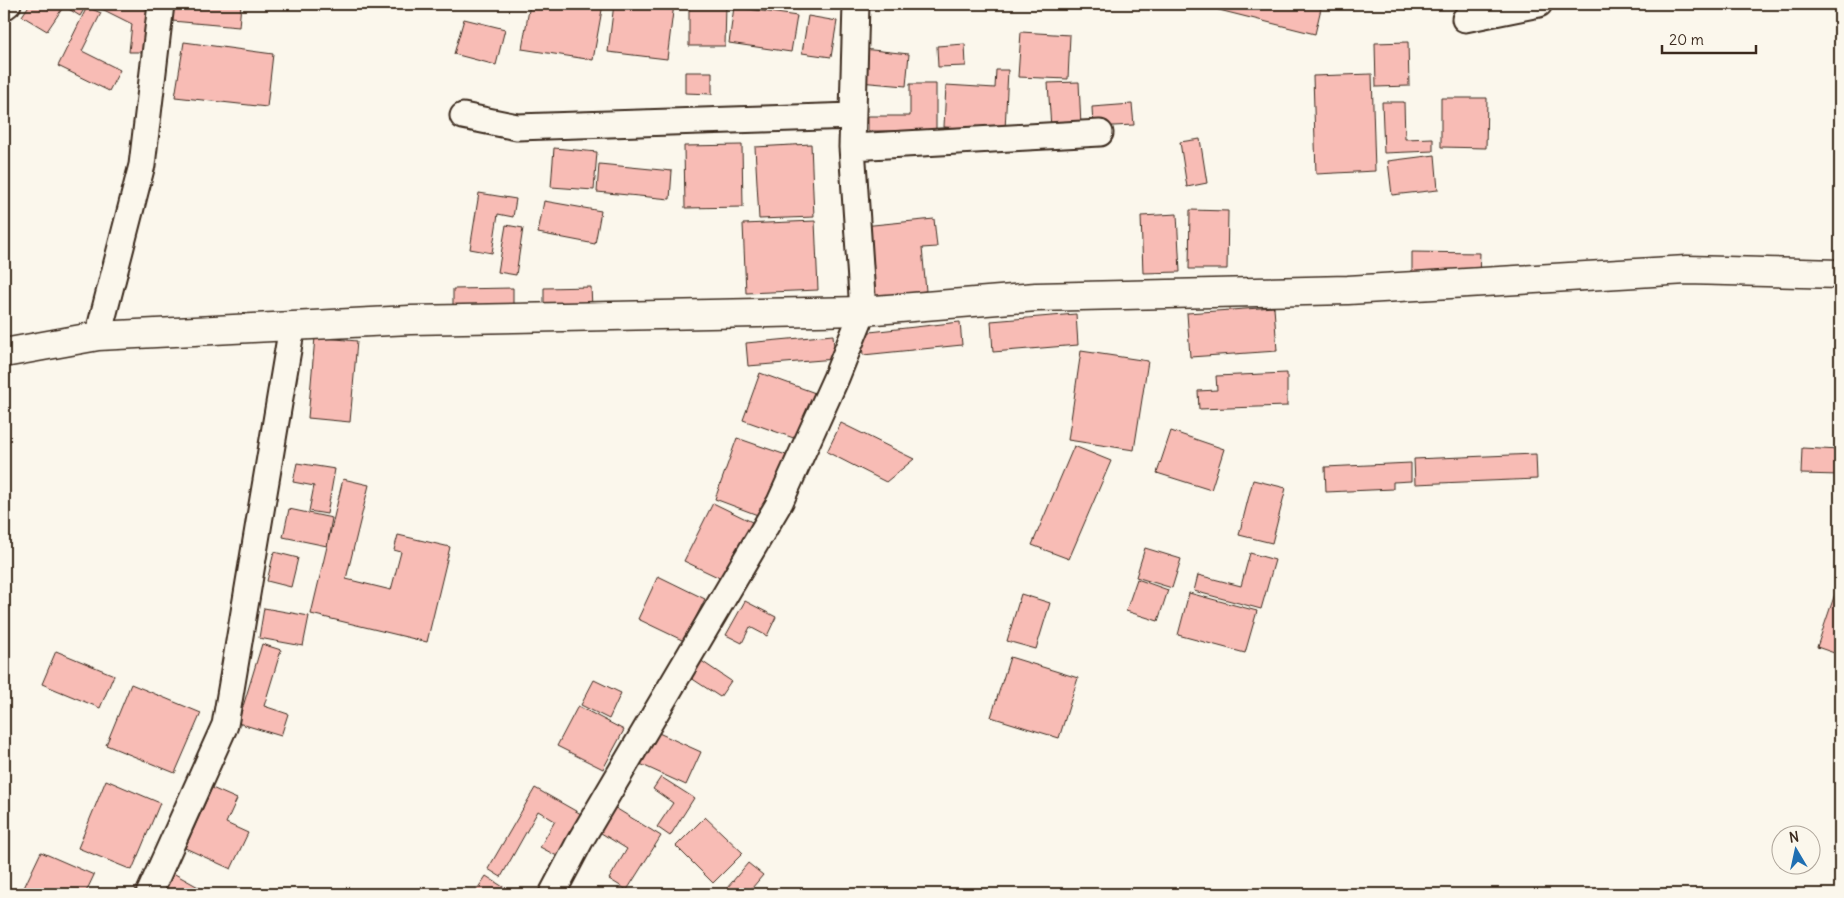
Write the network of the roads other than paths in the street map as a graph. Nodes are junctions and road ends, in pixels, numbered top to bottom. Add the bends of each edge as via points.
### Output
1 (8, 4) edge
2 (161, 4) edge
3 (856, 4) edge
4 (1539, 4) edge
5 (4, 7) edge
6 (1465, 19) dead end
7 (463, 116) dead end
8 (853, 116) junction
9 (1100, 133) dead end
10 (852, 147) junction
11 (1840, 274) edge
12 (863, 311) junction
13 (292, 326) junction
14 (98, 336) junction
15 (4, 353) edge
16 (149, 894) edge
17 (552, 894) edge

1 - 5 street
2 - 14 street via 142,165
3 - 8 street
4 - 6 street
7 - 8 street via 517,127
8 - 10 street
9 - 10 street
10 - 12 street
11 - 12 street via 1687,270 1348,290 1036,297
12 - 13 street via 410,320
12 - 17 street via 780,502
13 - 14 street
13 - 16 street via 225,725
14 - 15 street

